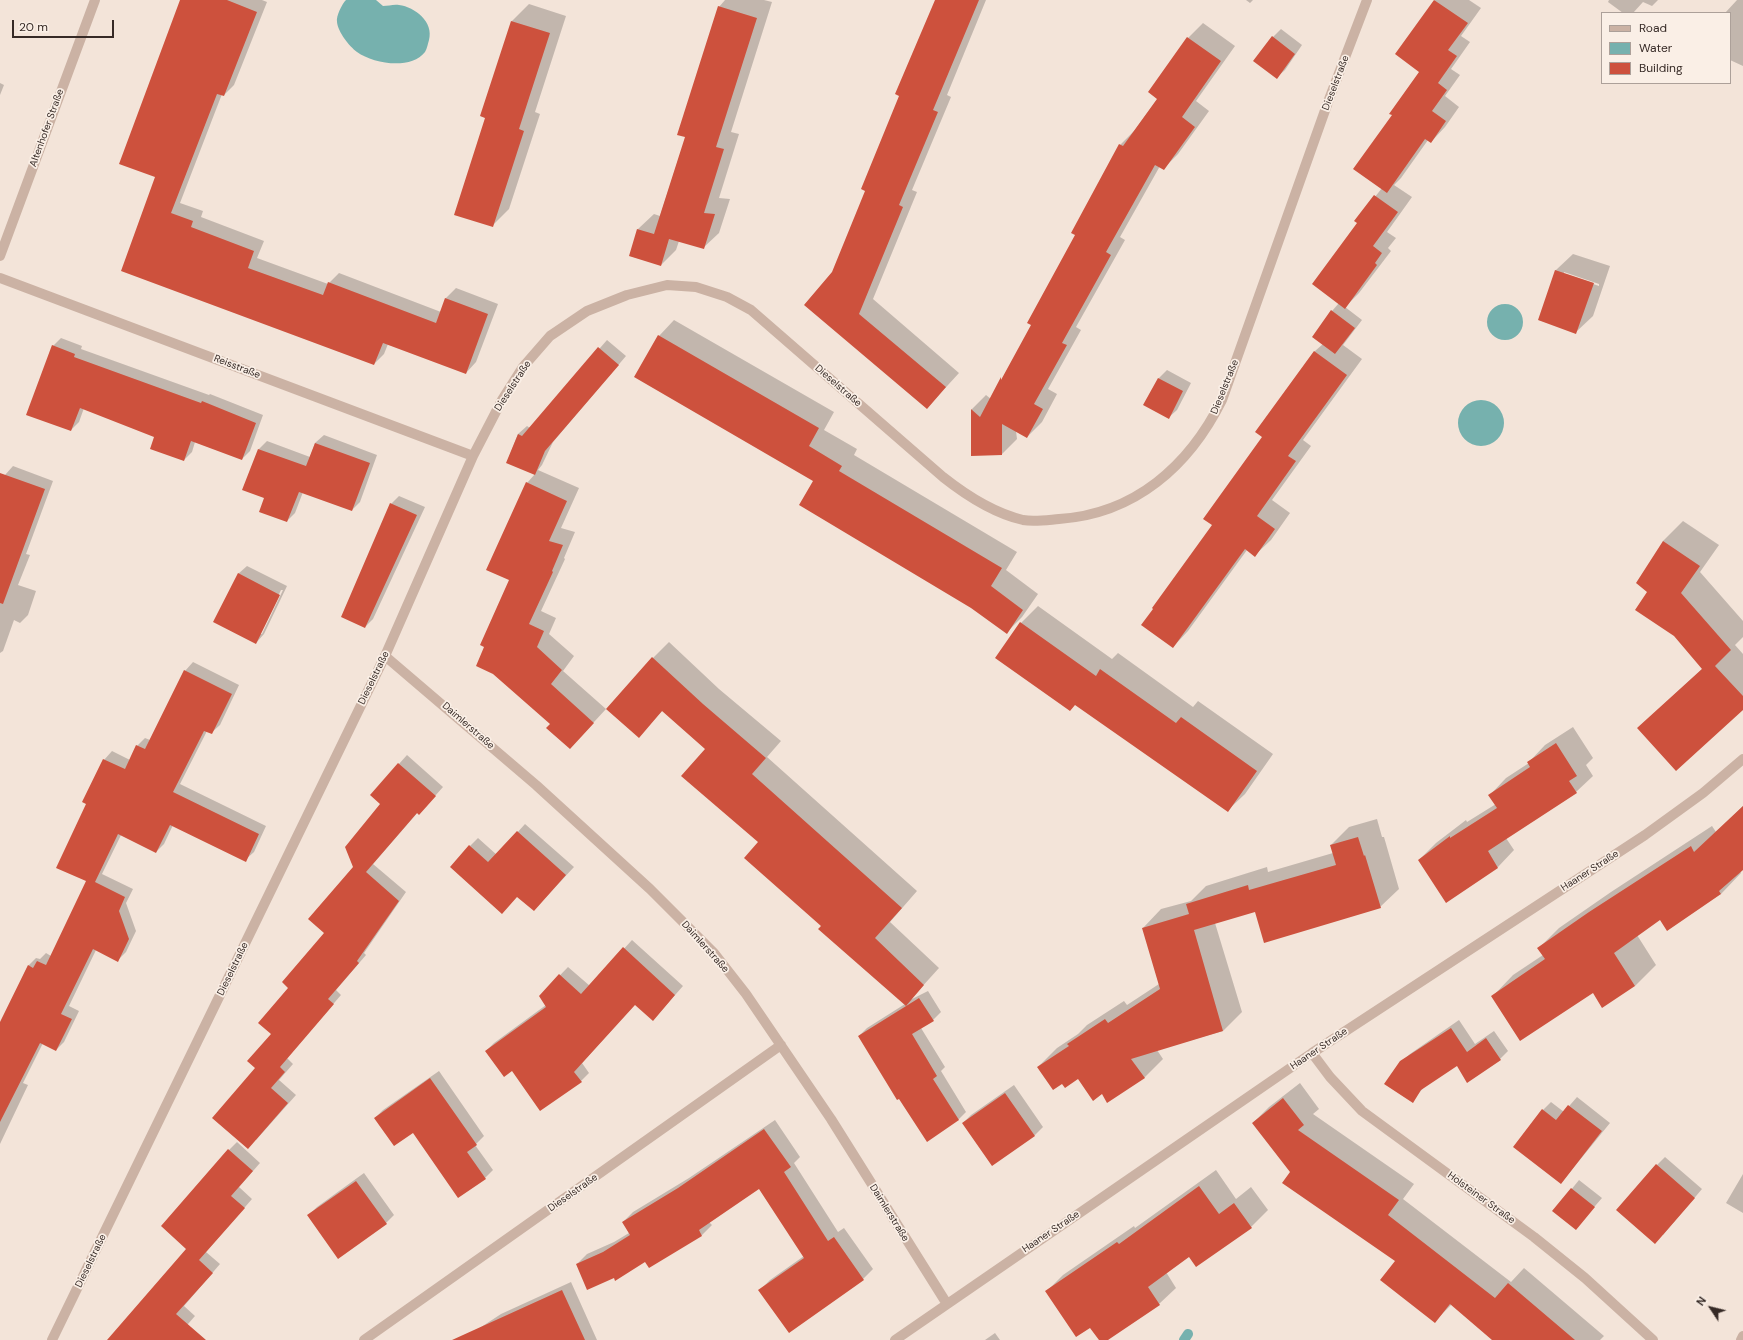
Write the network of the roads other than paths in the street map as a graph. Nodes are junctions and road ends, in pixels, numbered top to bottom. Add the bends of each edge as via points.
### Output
1 (94, 0) edge
2 (1367, 0) edge
3 (0, 256) edge
4 (0, 278) edge
5 (473, 456) junction
6 (386, 656) junction
7 (1743, 759) edge
8 (781, 1044) junction
9 (1312, 1053) junction
10 (947, 1304) junction
11 (1743, 1336) edge
12 (52, 1340) edge
13 (364, 1340) edge
14 (895, 1340) edge
15 (1653, 1340) edge
16 (1741, 1340) edge

1 - 3 street, Altenhofer Straße
2 - 5 street, Dieselstraße via 1222,400 1206,430 1186,456 1162,478 1136,496 1118,505 1075,518 1024,520 996,511 961,491 943,477 750,310 727,297 696,287 667,285 628,294 587,311 550,336 523,367 506,393
4 - 5 street, Reisstraße
5 - 6 street, Dieselstraße
6 - 8 street, Daimlerstraße via 536,785 657,896 714,953
6 - 12 street, Dieselstraße
7 - 9 street, Haaner Straße via 1703,793 1645,835
8 - 10 street, Daimlerstraße
8 - 13 street, Dieselstraße
9 - 10 street, Haaner Straße
9 - 15 street, Holsteiner Straße via 1330,1077 1362,1111 1534,1236
10 - 14 street, Haaner Straße
11 - 16 street

